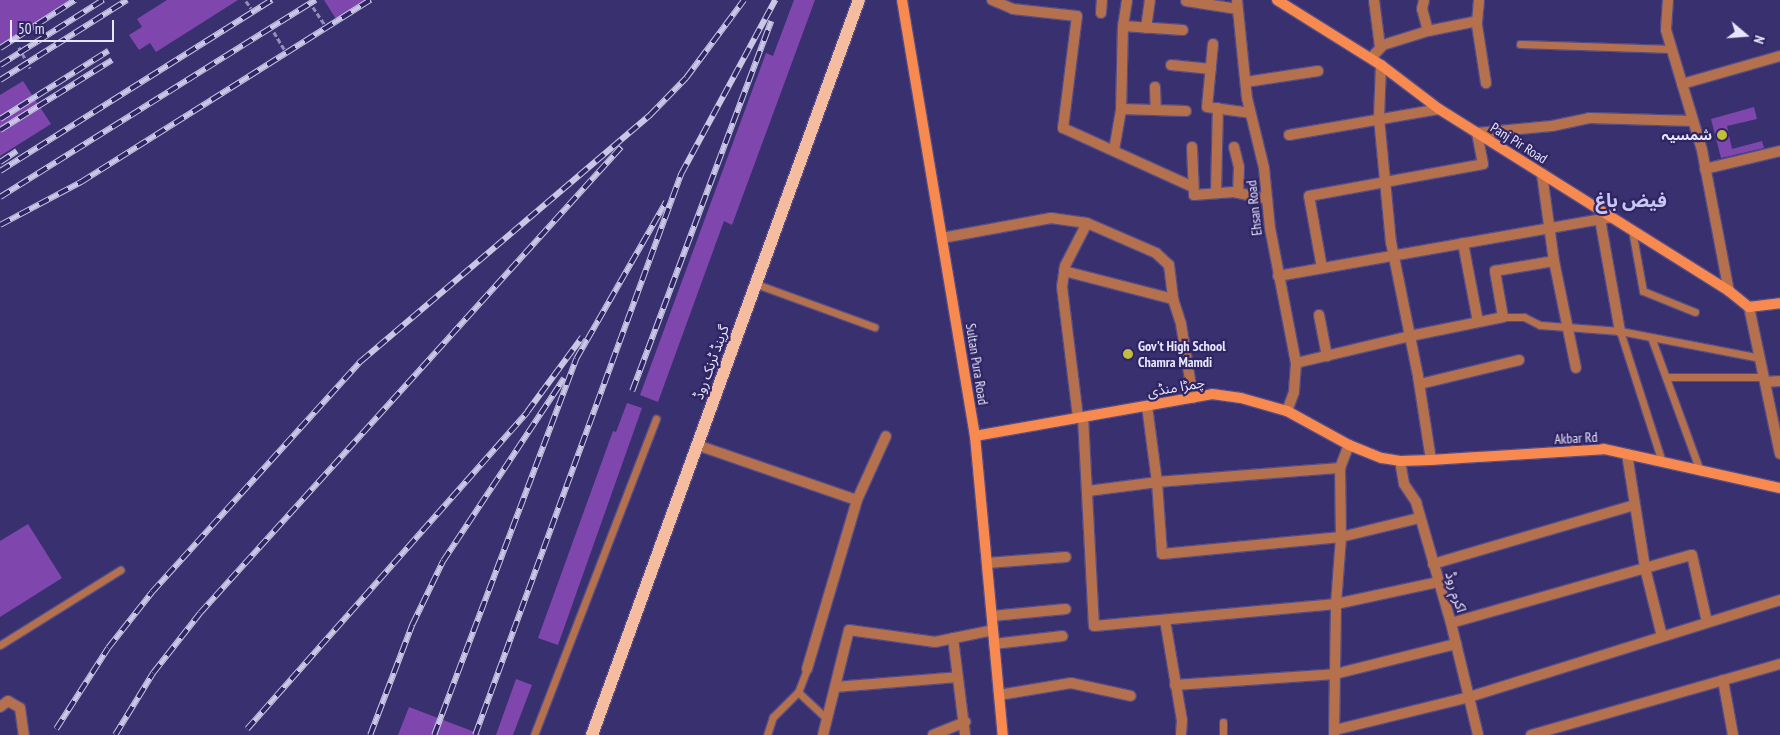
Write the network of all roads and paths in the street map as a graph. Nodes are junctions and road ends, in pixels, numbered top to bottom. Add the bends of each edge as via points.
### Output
1 (859, 0) edge
2 (902, 0) edge
3 (992, 0) edge
4 (1102, 0) edge
5 (1127, 0) edge
6 (1150, 0) edge
7 (1277, 0) edge
8 (1374, 0) edge
9 (1424, 0) edge
10 (1479, 0) edge
11 (1668, 0) edge
12 (246, 1) edge
13 (1186, 1) edge
14 (1237, 5) edge
15 (313, 7) dead end
16 (251, 8) dead end
17 (1101, 13) dead end
18 (1477, 21) junction
19 (325, 26) dead end
20 (1123, 26) junction
21 (1146, 28) junction
22 (1183, 30) dead end
23 (1428, 31) junction
24 (274, 32) dead end
25 (1213, 44) dead end
26 (1520, 44) dead end
27 (19, 47) dead end
28 (1380, 47) junction
29 (1672, 49) junction
30 (285, 50) dead end
31 (1780, 56) edge
32 (1370, 58) junction
33 (1171, 65) dead end
34 (1381, 65) junction
35 (30, 68) dead end
36 (1211, 69) junction
37 (1318, 71) dead end
38 (1246, 82) junction
39 (1486, 83) dead end
40 (1682, 84) junction
41 (1155, 87) dead end
42 (1218, 108) junction
43 (1122, 109) junction
44 (1439, 109) junction
45 (1156, 110) junction
46 (1186, 111) dead end
47 (1250, 113) junction
48 (1379, 118) junction
49 (1693, 121) junction
50 (1477, 133) junction
51 (1289, 135) dead end
52 (1234, 146) dead end
53 (1192, 147) dead end
54 (1114, 150) junction
55 (1780, 151) edge
56 (1705, 169) junction
57 (1542, 174) junction
58 (1385, 182) junction
59 (1194, 187) junction
60 (1238, 193) junction
61 (1216, 194) junction
62 (1267, 199) junction
63 (1606, 218) junction
64 (1086, 223) junction
65 (1550, 228) junction
66 (1632, 230) junction
67 (942, 238) junction
68 (1463, 243) junction
69 (1394, 256) junction
70 (1554, 262) junction
71 (1322, 268) junction
72 (1064, 271) junction
73 (1278, 276) junction
74 (756, 284) junction
75 (1729, 291) junction
76 (1173, 299) junction
77 (1780, 303) edge
78 (1749, 307) junction
79 (1695, 312) dead end
80 (1319, 315) dead end
81 (1503, 317) junction
82 (1478, 322) junction
83 (874, 327) dead end
84 (1566, 327) junction
85 (1620, 331) junction
86 (1410, 336) junction
87 (1651, 337) junction
88 (1327, 356) junction
89 (1760, 358) junction
90 (1519, 360) dead end
91 (1296, 363) junction
92 (1576, 368) dead end
93 (1666, 377) junction
94 (1764, 380) junction
95 (1780, 381) edge
96 (1420, 384) junction
97 (1193, 398) junction
98 (1146, 406) junction
99 (1287, 411) junction
100 (1775, 411) edge
101 (1081, 417) junction
102 (656, 419) dead end
103 (886, 436) dead end
104 (975, 436) junction
105 (1350, 444) junction
106 (697, 445) junction
107 (1627, 454) junction
108 (1780, 454) edge
109 (1431, 460) junction
110 (1400, 461) junction
111 (1662, 462) junction
112 (1340, 468) junction
113 (1700, 470) junction
114 (1157, 482) junction
115 (1780, 488) edge
116 (1088, 491) junction
117 (857, 500) junction
118 (1635, 505) junction
119 (1419, 518) junction
120 (1341, 537) junction
121 (1066, 557) dead end
122 (987, 563) junction
123 (1432, 564) junction
124 (1645, 568) junction
125 (120, 570) dead end
126 (1438, 582) junction
127 (1780, 600) edge
128 (1336, 604) junction
129 (1066, 608) dead end
130 (992, 616) junction
131 (1165, 620) junction
132 (1707, 622) junction
133 (1451, 623) junction
134 (993, 630) junction
135 (1063, 636) dead end
136 (1662, 636) junction
137 (953, 638) junction
138 (994, 644) junction
139 (1456, 644) junction
140 (0, 645) edge
141 (1780, 664) edge
142 (807, 669) joint
143 (1335, 674) junction
144 (958, 677) junction
145 (1723, 680) junction
146 (1174, 685) junction
147 (835, 688) junction
148 (798, 692) junction
149 (999, 695) junction
150 (1131, 696) dead end
151 (1469, 697) junction
152 (0, 707) edge
153 (827, 719) junction
154 (965, 722) junction
155 (1224, 722) dead end
156 (1334, 732) edge
157 (24, 735) edge
158 (534, 735) edge
159 (592, 735) edge
160 (767, 735) edge
161 (823, 735) edge
162 (933, 735) edge
163 (965, 735) edge
164 (1003, 735) edge
165 (1180, 735) edge
166 (1223, 735) edge
167 (1478, 735) edge
168 (1531, 735) edge
169 (1733, 735) edge

1 - 74 main road, گرینڈ ٹرنک روڈ
2 - 67 main road, Sultan Pura Road
3 - 54 street via 1013,9 1077,16 1063,128
4 - 17 street
5 - 20 street
6 - 21 street
7 - 32 main road, Panj Pir Road
8 - 28 street
9 - 23 street via 1422,10
10 - 18 street
11 - 29 street via 1666,30
12 - 16 path
13 - 14 street
14 - 38 street, Ehsan Road
15 - 19 path
18 - 23 street
18 - 39 street
20 - 21 street
20 - 43 street
21 - 22 street
23 - 28 street
24 - 30 path
25 - 36 street
26 - 29 lane
27 - 35 path
28 - 32 street
29 - 40 street
31 - 40 street
32 - 34 main road, Panj Pir Road
33 - 36 street
34 - 44 main road, Panj Pir Road
34 - 48 street
36 - 42 street via 1207,107
37 - 38 street
38 - 47 street, Ehsan Road
40 - 49 street
41 - 45 street
42 - 47 street
42 - 61 street
43 - 45 street
43 - 54 street
44 - 48 street
44 - 50 main road, Panj Pir Road
45 - 46 street
47 - 62 street, Ehsan Road via 1264,168
48 - 51 street
48 - 58 street
49 - 50 street via 1589,118 1552,126
49 - 56 street
50 - 57 main road, Panj Pir Road
50 - 58 street via 1483,164
52 - 60 street via 1239,167
53 - 59 street
54 - 59 street
55 - 56 street
56 - 75 street
57 - 63 main road, Panj Pir Road
57 - 65 street
58 - 69 street
58 - 71 street via 1308,196
59 - 61 street via 1194,195
60 - 61 street
60 - 62 street
62 - 73 street, Ehsan Road
63 - 65 street
63 - 66 main road, Panj Pir Road
63 - 85 street
64 - 67 street via 1051,218
64 - 72 street
64 - 76 street via 1156,253 1169,265
65 - 68 street
65 - 70 street
66 - 75 main road, Panj Pir Road
66 - 79 lane via 1643,291
67 - 104 main road, Sultan Pura Road
68 - 69 street
68 - 82 street
69 - 71 street
69 - 86 street
70 - 81 street via 1495,272
70 - 84 street
71 - 73 street
72 - 76 street
72 - 101 street via 1062,287
73 - 91 street, Ehsan Road
74 - 83 lane
74 - 106 main road, گرینڈ ٹرنک روڈ
75 - 78 main road, Panj Pir Road
76 - 97 street
77 - 78 main road
78 - 89 street
80 - 88 street
81 - 82 street
81 - 84 lane via 1524,317 1540,325
82 - 86 street
84 - 85 lane
84 - 92 street
85 - 87 lane
85 - 111 lane
86 - 88 street
86 - 96 street
87 - 89 lane
87 - 93 lane
88 - 91 street
89 - 94 street
90 - 96 street
91 - 99 street, Ehsan Road via 1294,392
93 - 94 lane
93 - 113 lane
94 - 95 street
94 - 100 street
96 - 109 street
97 - 98 main road, چمڑا منڈی
97 - 99 main road, چمڑا منڈی via 1212,394
98 - 101 main road, چمڑا منڈی
98 - 114 street
99 - 105 main road, چمڑا منڈی
100 - 108 street
101 - 104 main road, چمڑا منڈی
101 - 116 street
102 - 158 lane
103 - 117 street
104 - 122 main road, Sultan Pura Road
105 - 110 main road, چمڑا منڈی via 1382,458
105 - 112 street
106 - 117 street
106 - 159 main road, گرینڈ ٹرنک روڈ
107 - 109 main road, Akbar Rd via 1604,449
107 - 111 main road, Akbar Rd
107 - 118 street
109 - 110 main road, Akbar Rd
110 - 119 street, اکرم روڈ via 1404,484 1416,502
111 - 113 main road, Akbar Rd
112 - 114 street
112 - 120 street
113 - 115 main road, Akbar Rd
114 - 116 street
114 - 120 street via 1162,554
116 - 131 street via 1094,626
117 - 142 street
118 - 123 street
118 - 124 street
119 - 120 street
119 - 123 street, اکرم روڈ
120 - 128 street
121 - 122 street
122 - 130 main road, Sultan Pura Road
123 - 126 street, اکرم روڈ
124 - 132 street via 1692,555
124 - 133 street
124 - 136 street
125 - 140 lane
126 - 128 street
126 - 133 street, اکرم روڈ
127 - 132 street
128 - 131 street
128 - 143 street
129 - 130 street
130 - 134 main road, Sultan Pura Road
131 - 146 street
132 - 136 street
133 - 139 street, اکرم روڈ
134 - 137 street
134 - 138 main road, Sultan Pura Road
135 - 138 street
136 - 151 street
137 - 144 street
137 - 147 street via 935,642 849,630
138 - 149 main road, Sultan Pura Road
139 - 143 street
139 - 151 street, اکرم روڈ
141 - 145 street
142 - 148 lane
143 - 146 street
143 - 156 street
144 - 147 street
144 - 154 street
145 - 168 street
145 - 169 street
146 - 165 street via 1182,720
147 - 153 street
148 - 153 lane
148 - 160 lane via 772,717
149 - 150 street via 1071,683
149 - 164 main road, Sultan Pura Road
151 - 156 street
151 - 167 street, اکرم روڈ
152 - 157 street via 8,702 20,708
153 - 161 street
154 - 162 street
154 - 163 street
155 - 166 lane

